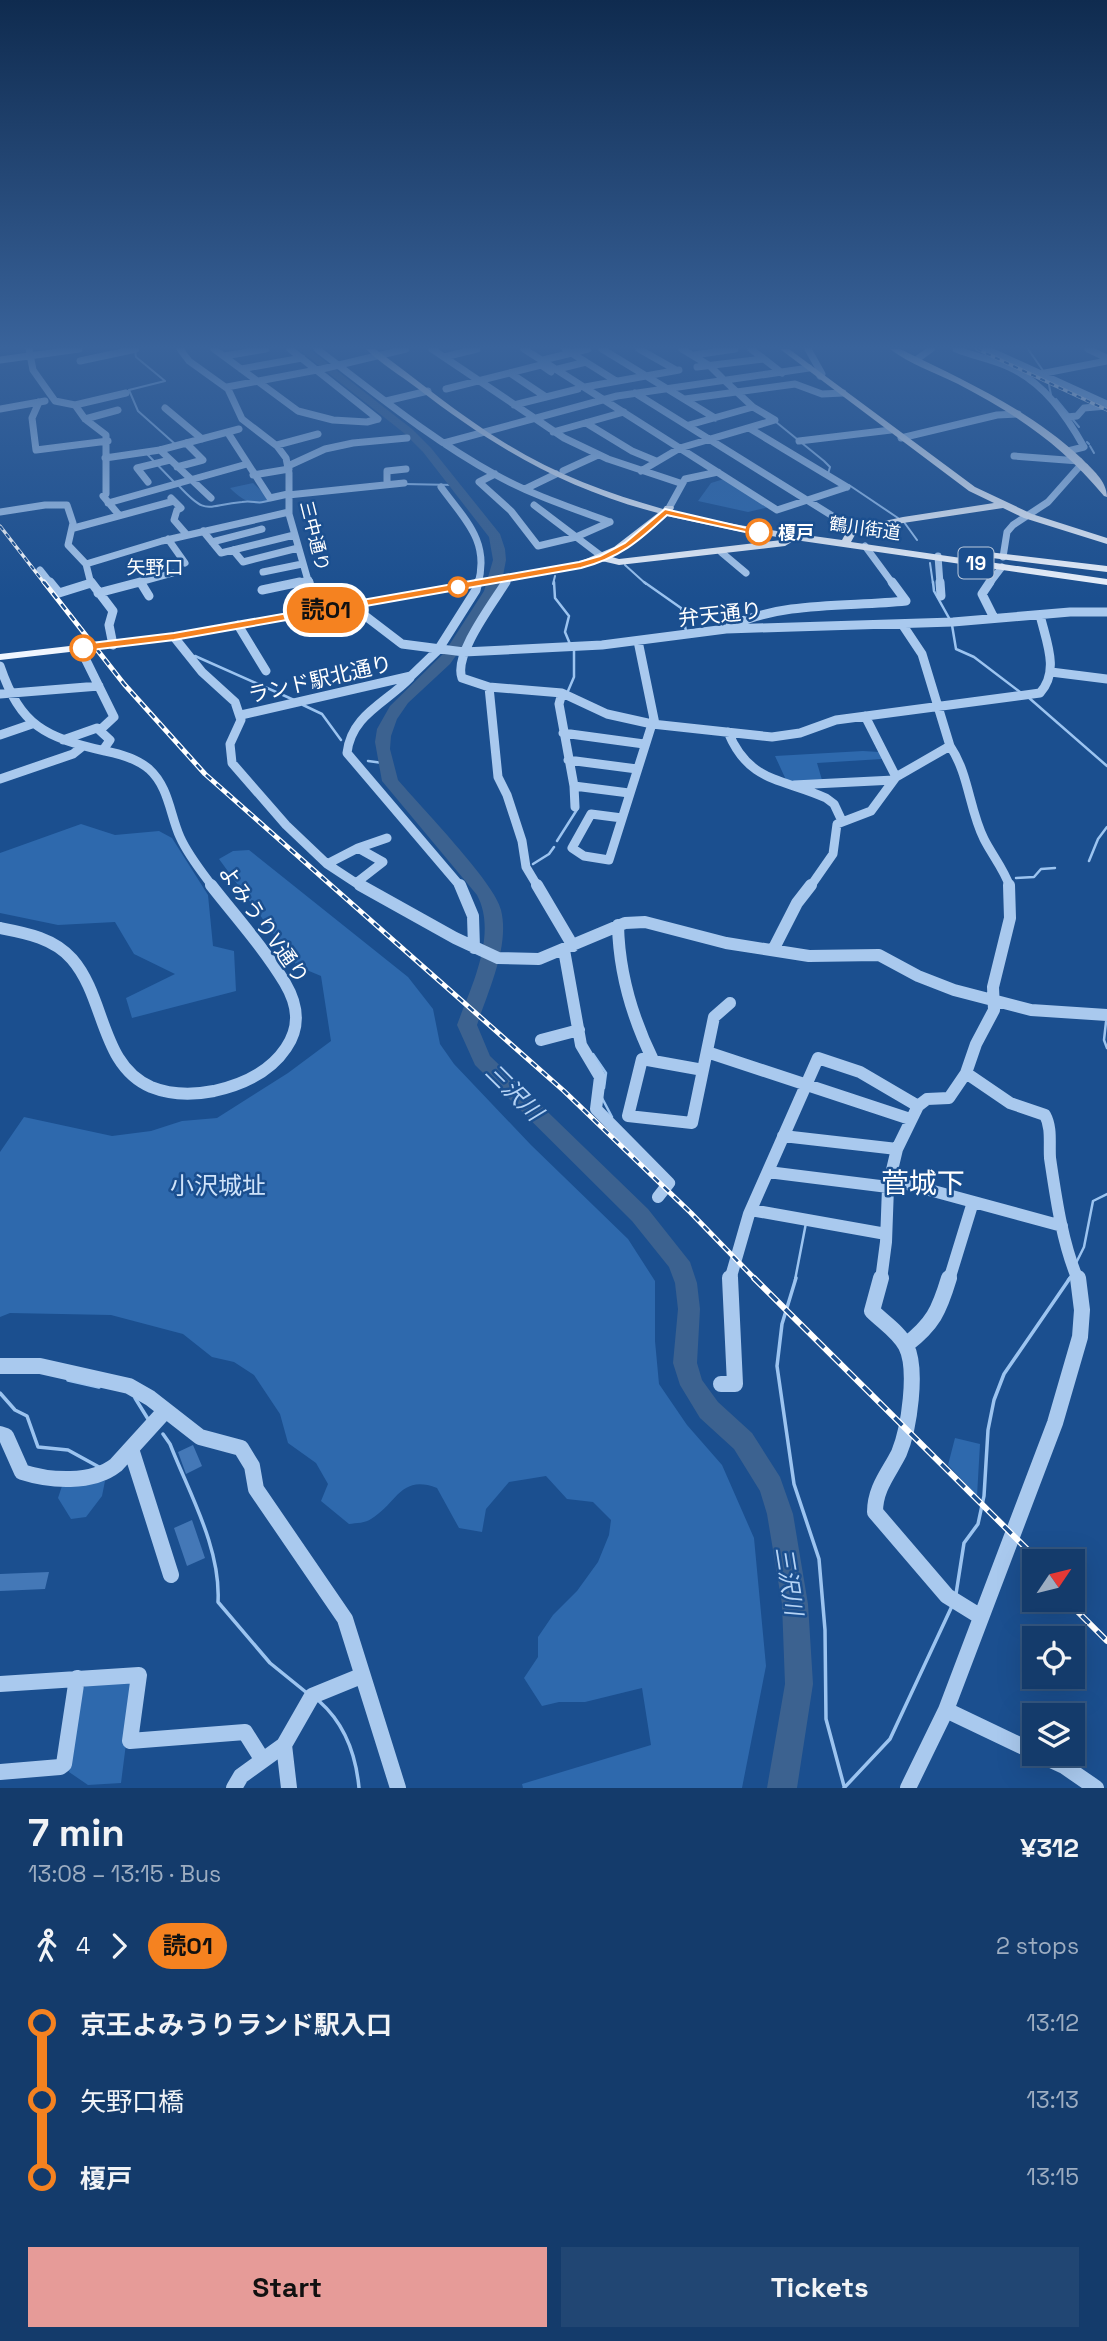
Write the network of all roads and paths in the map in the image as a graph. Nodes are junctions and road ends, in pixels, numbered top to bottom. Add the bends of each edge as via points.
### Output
1 (34, 432) edge
2 (103, 432) edge
3 (194, 432) edge
4 (262, 432) edge
5 (427, 432) edge
6 (483, 432) edge
7 (490, 432) edge
8 (553, 432) edge
9 (602, 432) edge
10 (651, 432) edge
11 (700, 432) edge
12 (733, 432) edge
13 (756, 432) edge
14 (871, 432) edge
15 (894, 432) edge
16 (924, 432) edge
17 (1046, 432) edge
18 (1050, 432) edge
19 (1078, 432) edge
20 (228, 433) joint
21 (318, 434) dead end
22 (407, 438) dead end
23 (901, 438) junction
24 (202, 439) junction
25 (710, 439) junction
26 (108, 441) junction
27 (799, 441) dead end
28 (186, 443) junction
29 (444, 443) junction
30 (277, 445) junction
31 (676, 448) junction
32 (160, 450) junction
33 (1072, 450) junction
34 (598, 455) junction
35 (1014, 456) dead end
36 (105, 458) junction
37 (170, 460) junction
38 (656, 461) junction
39 (247, 464) junction
40 (1082, 464) junction
41 (177, 467) junction
42 (289, 467) junction
43 (406, 470) dead end
44 (641, 471) junction
45 (718, 472) junction
46 (560, 473) junction
47 (495, 474) junction
48 (253, 475) junction
49 (191, 478) junction
50 (1106, 479) edge
51 (148, 482) dead end
52 (404, 483) dead end
53 (387, 484) junction
54 (681, 484) junction
55 (441, 487) dead end
56 (162, 488) junction
57 (525, 489) junction
58 (1107, 494) edge
59 (288, 495) junction
60 (211, 498) dead end
61 (549, 500) junction
62 (806, 500) junction
63 (174, 501) junction
64 (108, 503) junction
65 (534, 505) junction
66 (1002, 505) junction
67 (578, 510) junction
68 (667, 510) junction
69 (0, 512) edge
70 (289, 512) junction
71 (511, 512) junction
72 (119, 515) junction
73 (1028, 516) junction
74 (254, 519) junction
75 (554, 521) junction
76 (74, 527) junction
77 (262, 529) junction
78 (202, 531) junction
79 (187, 535) junction
80 (294, 535) junction
81 (793, 536) junction
82 (576, 537) junction
83 (849, 537) junction
84 (169, 539) junction
85 (272, 540) junction
86 (1107, 541) edge
87 (212, 542) junction
88 (865, 546) junction
89 (298, 548) junction
90 (233, 550) junction
91 (721, 552) junction
92 (937, 556) junction
93 (604, 558) junction
94 (1006, 560) junction
95 (185, 563) dead end
96 (86, 564) junction
97 (302, 564) junction
98 (1107, 569) edge
99 (40, 570) dead end
100 (263, 572) dead end
101 (173, 573) dead end
102 (746, 573) dead end
103 (506, 578) junction
104 (309, 580) junction
105 (1107, 582) edge
106 (91, 583) junction
107 (141, 583) junction
108 (481, 583) junction
109 (262, 590) dead end
110 (99, 593) junction
111 (149, 596) dead end
112 (941, 596) dead end
113 (351, 606) junction
114 (316, 611) junction
115 (1107, 612) edge
116 (1040, 615) junction
117 (994, 618) junction
118 (902, 624) junction
119 (238, 625) junction
120 (732, 628) junction
121 (174, 637) junction
122 (638, 641) junction
123 (113, 645) junction
124 (80, 648) junction
125 (438, 650) junction
126 (464, 652) junction
127 (0, 657) edge
128 (0, 666) edge
129 (266, 671) dead end
130 (1051, 672) junction
131 (411, 676) junction
132 (1107, 679) edge
133 (99, 686) junction
134 (489, 687) junction
135 (562, 693) junction
136 (4, 694) edge
137 (937, 708) junction
138 (242, 715) junction
139 (865, 716) junction
140 (32, 724) junction
141 (653, 724) junction
142 (100, 730) junction
143 (728, 732) junction
144 (563, 733) junction
145 (0, 735) edge
146 (63, 740) junction
147 (644, 744) junction
148 (83, 746) junction
149 (950, 746) junction
150 (103, 750) junction
151 (568, 760) junction
152 (637, 769) junction
153 (895, 778) junction
154 (0, 779) edge
155 (574, 786) junction
156 (792, 786) junction
157 (629, 793) junction
158 (575, 807) dead end
159 (622, 818) junction
160 (842, 821) junction
161 (387, 838) dead end
162 (358, 848) junction
163 (327, 864) junction
164 (356, 883) junction
165 (618, 925) junction
166 (0, 928) edge
167 (569, 948) junction
168 (476, 949) junction
169 (773, 950) junction
170 (992, 998) junction
171 (730, 1003) dead end
172 (1107, 1015) edge
173 (579, 1030) junction
174 (541, 1041) dead end
175 (706, 1052) junction
176 (653, 1060) junction
177 (703, 1070) junction
178 (966, 1073) junction
179 (805, 1086) junction
180 (918, 1106) junction
181 (910, 1119) junction
182 (783, 1136) junction
183 (897, 1149) junction
184 (768, 1172) junction
185 (888, 1183) junction
186 (658, 1197) dead end
187 (973, 1202) junction
188 (751, 1210) junction
189 (1062, 1226) junction
190 (886, 1234) junction
191 (905, 1346) junction
192 (0, 1366) edge
193 (721, 1384) dead end
194 (165, 1411) junction
195 (0, 1434) edge
196 (131, 1449) junction
197 (171, 1575) dead end
198 (981, 1617) junction
199 (361, 1676) junction
200 (77, 1678) junction
201 (0, 1684) edge
202 (946, 1710) junction
203 (284, 1745) junction
204 (1022, 1746) edge
205 (262, 1759) junction
206 (1064, 1766) edge
207 (0, 1772) edge
208 (234, 1788) edge
209 (289, 1788) edge
210 (398, 1788) edge
211 (908, 1788) edge
212 (1096, 1788) edge

1 - 26 street via 36,450
2 - 26 street
3 - 24 street
4 - 30 street, 三中通り
5 - 29 street
6 - 29 street
7 - 46 main road, 鶴川街道 / 19 via 523,457
8 - 34 street
9 - 38 street
10 - 31 street
11 - 25 street
12 - 25 street
13 - 62 street via 846,487
14 - 27 street
15 - 23 main road
16 - 23 street
17 - 33 main road
18 - 33 main road
19 - 33 street via 1084,447
20 - 24 street
20 - 39 street
21 - 30 street
22 - 42 street via 325,449
23 - 66 main road via 963,484
24 - 28 street
25 - 31 street
25 - 62 street
26 - 36 street
28 - 32 street
28 - 41 street via 203,460
29 - 47 street
30 - 42 street, 三中通り
31 - 38 street
31 - 45 street
31 - 54 street via 697,466
32 - 36 street
32 - 37 street
33 - 40 main road
33 - 50 main road
34 - 44 street
34 - 46 street
35 - 40 street
36 - 64 street via 103,496
37 - 41 street
37 - 51 street via 137,468
38 - 44 street
39 - 48 street
39 - 49 street
40 - 58 main road
40 - 73 street via 1055,495
41 - 49 street
42 - 48 street
42 - 59 street, 三中通り
43 - 53 street via 387,471
44 - 54 street
45 - 54 street
45 - 62 street via 777,510
46 - 57 street
46 - 68 main road, 鶴川街道 / 19 via 597,491
47 - 57 street
47 - 71 street via 479,482
48 - 59 street via 270,498
49 - 56 street
49 - 60 street
52 - 53 street
53 - 59 street
54 - 68 street via 680,501
55 - 108 street via 480,541
56 - 63 street
56 - 64 street
57 - 61 street
59 - 70 street, 三中通り
61 - 65 street
61 - 67 street
62 - 83 street
63 - 72 street
63 - 79 street via 181,508 174,520
64 - 72 street
65 - 71 street
65 - 75 street
66 - 73 main road
66 - 83 main road
67 - 75 street
67 - 82 street via 610,522
68 - 81 main road, 鶴川街道 / 19 via 722,525
68 - 83 main road, 鶴川街道 / 19
68 - 93 main road via 633,542
69 - 76 street via 67,505
70 - 74 street
70 - 80 street, 三中通り
71 - 82 street via 538,546
72 - 76 street
73 - 86 main road
73 - 94 street via 1007,532
74 - 77 street
74 - 78 street
75 - 82 street
76 - 96 street via 68,545
77 - 85 street
77 - 87 street
78 - 79 street
78 - 87 street
79 - 84 street
80 - 85 street
80 - 89 street, 三中通り
81 - 83 main road, 鶴川街道 / 19
81 - 91 main road via 785,543
82 - 93 street
83 - 88 main road, 鶴川街道 / 19
83 - 94 main road, 鶴川街道 / 19
84 - 95 street
84 - 96 street
85 - 90 street
87 - 90 street via 221,553
88 - 92 main road, 鶴川街道 / 19
88 - 120 street via 905,601 839,604 754,617 730,625
89 - 90 street via 243,562
89 - 97 street, 三中通り
91 - 93 main road via 623,562
91 - 102 street
92 - 94 main road, 鶴川街道 / 19
92 - 112 street
93 - 103 main road
94 - 98 main road, 鶴川街道 / 19
94 - 105 main road via 1057,568 1045,573
94 - 117 street via 999,574 986,582 982,594
96 - 106 street
97 - 100 street
97 - 104 street, 三中通り
99 - 106 street via 59,593
101 - 107 street
103 - 108 main road
103 - 126 street
104 - 109 street
104 - 114 street, 三中通り
106 - 110 street
107 - 110 street
107 - 111 street
108 - 113 main road
108 - 125 street, ランド駅北通り
110 - 123 street via 113,611 109,625
113 - 114 main road
113 - 125 street, 弁天通り via 402,644
114 - 119 main road
115 - 116 street, 弁天通り
116 - 117 street, 弁天通り
116 - 130 street
117 - 118 street, 弁天通り
118 - 120 street, 弁天通り
118 - 137 street via 922,654
119 - 121 main road
119 - 129 street
120 - 122 street, 弁天通り
121 - 123 main road
121 - 138 street
122 - 126 street, 弁天通り
122 - 141 street
123 - 124 main road
124 - 127 main road
124 - 133 street
125 - 126 street, 弁天通り
125 - 131 street, ランド駅北通り
126 - 134 street via 459,670 462,678
128 - 136 street, よみうりV通り
130 - 132 street
130 - 137 street via 1044,690 1026,696
131 - 138 street, ランド駅北通り
131 - 168 street via 356,722 347,740 347,753 461,886 475,920
133 - 136 street
133 - 142 street via 114,716
134 - 135 street
134 - 167 street via 498,777 508,795 526,867
135 - 141 street via 607,715
135 - 144 street
136 - 140 street, よみうりV通り
137 - 139 street
137 - 149 street
138 - 163 street via 230,744 232,763
139 - 143 street via 785,736
139 - 153 street
140 - 145 street
140 - 146 street, よみうりV通り
141 - 143 street
141 - 147 street
142 - 146 street
142 - 150 street via 110,740
143 - 156 street via 736,751 754,771
144 - 147 street
144 - 151 street
146 - 148 street, よみうりV通り
147 - 152 street
148 - 150 street, よみうりV通り
148 - 154 street via 73,754
149 - 153 street
149 - 170 street via 959,759 983,837 1011,891 1010,918
150 - 166 street, よみうりV通り via 146,766 158,779 185,847 293,997 297,1021 289,1043 262,1071 225,1089 185,1093 149,1086 120,1062 90,982 74,958 41,938
151 - 152 street
151 - 155 street
152 - 157 street
153 - 156 street
153 - 160 street via 871,811
155 - 157 street
155 - 158 street
156 - 160 street via 832,802
157 - 159 street
159 - 159 street via 591,814 572,848 584,856 610,860
160 - 169 street via 836,824 828,864 797,902
161 - 162 street
162 - 163 street
162 - 164 street via 383,862
163 - 164 street
164 - 168 street
165 - 167 street
165 - 169 street via 645,922
165 - 176 street via 619,953 636,1024
167 - 168 street via 539,959 498,958
167 - 173 street
169 - 170 street via 808,956 879,955 954,990
170 - 172 street via 1031,1010
170 - 178 street via 994,1010
171 - 175 street via 714,1017
173 - 174 street
173 - 186 street via 581,1045 600,1077 596,1109 670,1183
175 - 177 street
175 - 179 street
176 - 177 street
176 - 177 street via 642,1059 628,1116 692,1123
178 - 180 street via 949,1098 927,1099
178 - 189 street via 1010,1103 1045,1115
179 - 180 street via 818,1058 860,1072
179 - 181 street
179 - 182 street
180 - 181 street
181 - 183 street
182 - 183 street
182 - 184 street
183 - 185 street
184 - 185 street
184 - 188 street
185 - 187 street
185 - 190 street
187 - 189 street
187 - 191 street via 943,1299 928,1328
188 - 190 street
188 - 193 street via 730,1275 735,1384
189 - 198 street via 1082,1310 1080,1337 1070,1377
190 - 191 street via 872,1311
191 - 198 street via 909,1355 907,1427 898,1455 878,1488 875,1512 953,1600
192 - 194 street via 40,1366 129,1386
194 - 196 street
194 - 199 street via 200,1437 241,1448 253,1466 256,1489 345,1619
195 - 196 street via 6,1436 22,1472 36,1478 106,1473
196 - 197 street
198 - 202 street
199 - 203 street via 312,1696
199 - 210 street
200 - 201 street
200 - 205 street via 139,1675 130,1741 245,1732
200 - 207 street via 64,1764
202 - 204 street
202 - 211 street
203 - 205 street
203 - 209 street
205 - 208 street
206 - 212 street

